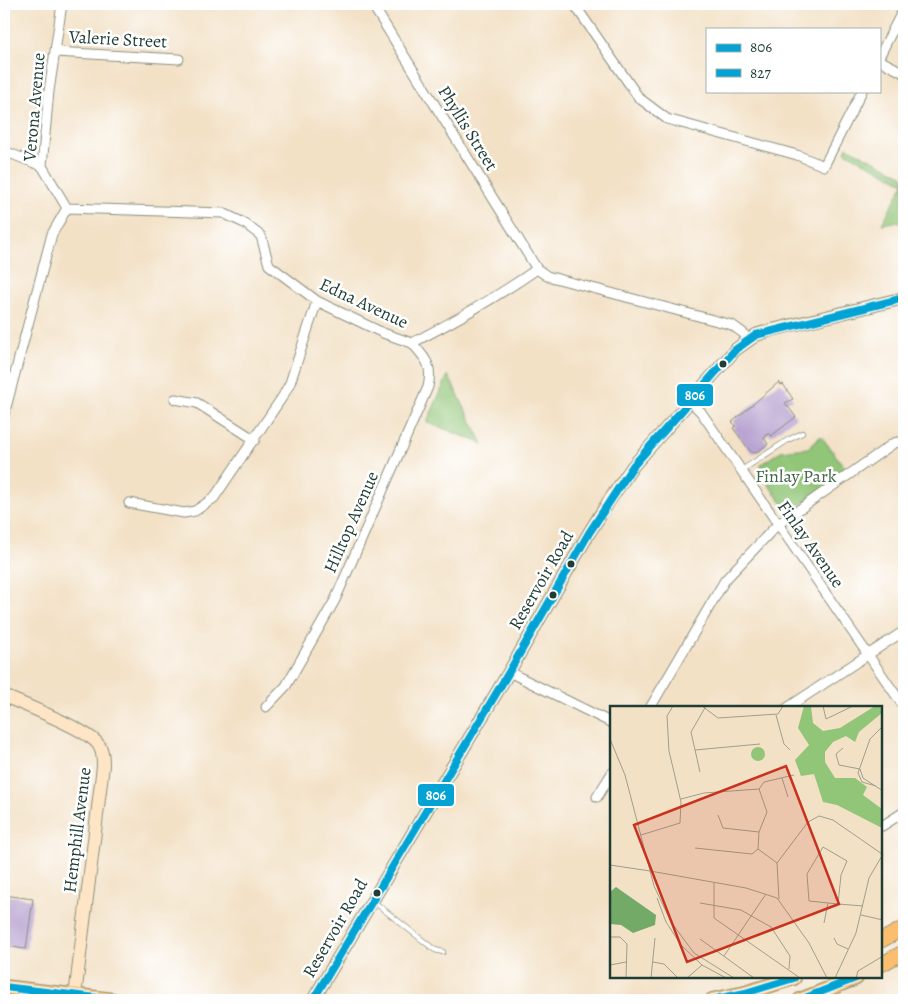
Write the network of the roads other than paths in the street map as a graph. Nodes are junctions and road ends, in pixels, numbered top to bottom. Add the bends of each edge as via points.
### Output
1 (62, 4) edge
2 (372, 4) edge
3 (574, 4) edge
4 (904, 8) edge
5 (55, 52) junction
6 (880, 57) edge
7 (179, 59) dead end
8 (880, 60) edge
9 (904, 73) edge
10 (861, 92) edge
11 (4, 151) edge
12 (42, 166) junction
13 (67, 208) junction
14 (537, 269) junction
15 (904, 298) edge
16 (317, 301) junction
17 (748, 340) junction
18 (412, 343) junction
19 (174, 399) dead end
20 (690, 401) junction
21 (4, 415) edge
22 (802, 433) dead end
23 (255, 440) junction
24 (904, 441) edge
25 (740, 471) junction
26 (129, 503) dead end
27 (777, 525) junction
28 (904, 631) edge
29 (868, 654) junction
30 (508, 672) junction
31 (4, 696) edge
32 (651, 706) edge
33 (790, 706) edge
34 (266, 707) dead end
35 (904, 708) edge
36 (610, 722) edge
37 (610, 776) edge
38 (597, 797) dead end
39 (904, 812) edge
40 (883, 825) edge
41 (372, 900) junction
42 (904, 928) edge
43 (883, 939) edge
44 (443, 952) dead end
45 (904, 952) edge
46 (883, 963) edge
47 (791, 979) edge
48 (853, 979) edge
49 (4, 987) edge
50 (75, 996) junction
51 (114, 1000) edge
52 (313, 1000) edge
53 (712, 1000) edge
54 (800, 1000) edge

1 - 5 street, Verona Avenue
2 - 14 street, Phyllis Street
3 - 10 street via 639,98 667,119 797,155 824,166
4 - 6 street
5 - 7 street, Valerie Street
5 - 12 street, Verona Avenue
8 - 9 street
11 - 12 street
12 - 13 street, Verona Avenue
13 - 16 street, Edna Avenue via 223,212 262,236 269,265
13 - 21 street via 52,234
14 - 17 street via 547,276 732,325
14 - 18 street, Edna Avenue via 502,293
15 - 17 street, Reservoir Road via 768,331
16 - 18 street, Edna Avenue via 382,333
16 - 23 street via 290,383
17 - 20 street, Reservoir Road via 735,350
18 - 34 street, Hilltop Avenue via 428,363 428,387 335,600 286,686
19 - 23 street via 197,403
20 - 25 street, Finlay Avenue via 701,412
20 - 30 street, Reservoir Road via 634,466 609,501
22 - 25 lane
23 - 26 street via 214,498 196,510 184,513
24 - 27 street via 894,443
25 - 27 street, Finlay Avenue
27 - 29 street, Finlay Avenue
27 - 32 street via 725,580
28 - 29 street
29 - 33 street
29 - 35 street, Finlay Avenue
30 - 36 street
30 - 41 street, Reservoir Road
31 - 50 street, Hemphill Avenue via 94,738 103,755
37 - 38 street
39 - 40 street
41 - 44 lane via 435,950
41 - 52 street, Reservoir Road
42 - 43 main road
45 - 46 main road
47 - 53 main road
48 - 54 main road
49 - 50 main road
50 - 51 main road

